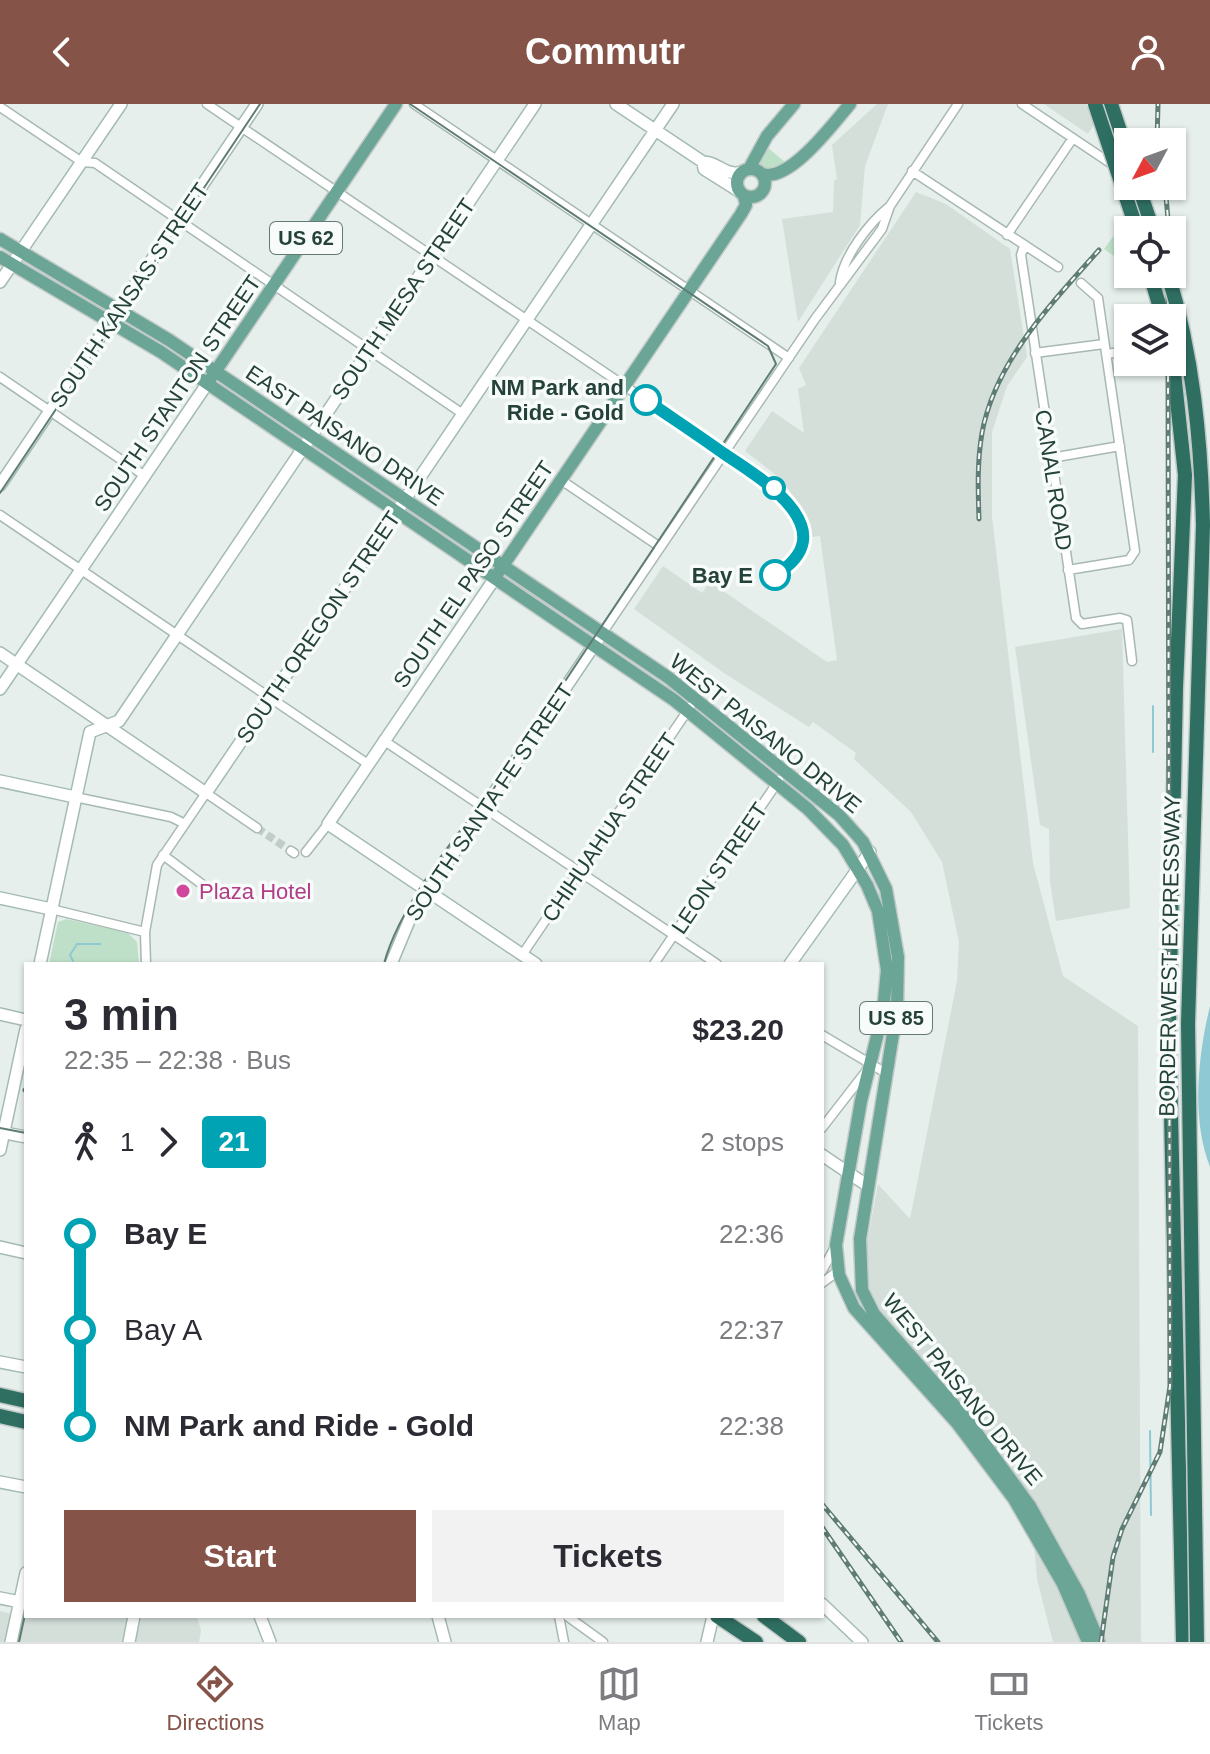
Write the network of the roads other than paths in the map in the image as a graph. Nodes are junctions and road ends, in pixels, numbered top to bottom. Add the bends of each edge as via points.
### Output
1 (121, 104) edge
2 (207, 104) edge
3 (257, 104) edge
4 (396, 104) edge
5 (414, 104) edge
6 (535, 104) edge
7 (616, 104) edge
8 (673, 104) edge
9 (794, 104) edge
10 (850, 104) edge
11 (958, 104) edge
12 (1022, 104) edge
13 (1095, 104) edge
14 (1111, 104) edge
15 (0, 107) edge
16 (242, 127) junction
17 (1119, 128) edge
18 (655, 130) junction
19 (1073, 138) junction
20 (497, 160) junction
21 (82, 162) junction
22 (703, 162) junction
23 (1114, 166) edge
24 (745, 171) junction
25 (912, 171) junction
26 (762, 174) junction
27 (338, 193) junction
28 (742, 193) junction
29 (1132, 216) edge
30 (179, 221) junction
31 (592, 224) junction
32 (1007, 235) junction
33 (0, 239) edge
34 (1024, 246) junction
35 (21, 251) junction
36 (432, 256) junction
37 (0, 257) edge
38 (12, 264) junction
39 (1058, 267) dead end
40 (0, 282) edge
41 (1081, 283) dead end
42 (275, 285) junction
43 (1171, 288) edge
44 (688, 290) junction
45 (120, 309) junction
46 (527, 320) junction
47 (112, 321) junction
48 (1104, 344) junction
49 (369, 349) junction
50 (1035, 353) junction
51 (1114, 353) edge
52 (1106, 354) junction
53 (789, 358) junction
54 (216, 372) junction
55 (1174, 376) edge
56 (0, 377) edge
57 (207, 384) junction
58 (625, 386) junction
59 (50, 411) junction
60 (463, 414) junction
61 (311, 435) junction
62 (1120, 446) junction
63 (302, 447) junction
64 (724, 453) junction
65 (1051, 458) junction
66 (145, 476) junction
67 (561, 480) junction
68 (0, 485) edge
69 (405, 500) junction
70 (397, 511) junction
71 (0, 515) edge
72 (660, 547) junction
73 (1068, 570) junction
74 (82, 571) junction
75 (498, 572) junction
76 (603, 632) junction
77 (176, 634) junction
78 (594, 645) junction
79 (0, 653) edge
80 (1132, 661) dead end
81 (18, 665) junction
82 (0, 689) edge
83 (270, 698) junction
84 (696, 699) junction
85 (688, 711) junction
86 (106, 725) junction
87 (383, 740) junction
88 (368, 764) junction
89 (784, 773) junction
90 (0, 781) edge
91 (776, 784) junction
92 (206, 793) junction
93 (75, 797) junction
94 (485, 807) junction
95 (185, 824) junction
96 (328, 824) junction
97 (257, 828) tunnel mouth
98 (306, 852) dead end
99 (870, 852) junction
100 (163, 855) junction
101 (858, 867) junction
102 (579, 870) junction
103 (212, 887) dead end
104 (428, 892) junction
105 (0, 898) edge
106 (51, 909) junction
107 (145, 932) junction
108 (674, 934) junction
109 (522, 955) junction
110 (40, 962) edge
111 (146, 962) edge
112 (392, 962) edge
113 (533, 962) edge
114 (655, 962) edge
115 (714, 962) edge
116 (791, 962) edge
117 (0, 1014) edge
118 (24, 1020) edge
119 (824, 1036) edge
120 (24, 1038) edge
121 (870, 1067) junction
122 (886, 1073) junction
123 (824, 1125) edge
124 (2, 1132) edge
125 (24, 1137) edge
126 (0, 1150) edge
127 (824, 1156) edge
128 (849, 1173) junction
129 (868, 1186) junction
130 (860, 1239) junction
131 (836, 1245) junction
132 (0, 1247) edge
133 (24, 1253) edge
134 (824, 1267) edge
135 (838, 1271) junction
136 (824, 1282) edge
137 (0, 1362) edge
138 (24, 1367) edge
139 (0, 1395) edge
140 (24, 1401) edge
141 (944, 1401) junction
142 (0, 1416) edge
143 (24, 1422) edge
144 (0, 1482) edge
145 (24, 1487) edge
146 (24, 1583) edge
147 (0, 1598) edge
148 (20, 1602) junction
149 (824, 1606) edge
150 (134, 1618) edge
151 (261, 1618) edge
152 (268, 1618) edge
153 (439, 1618) edge
154 (559, 1618) edge
155 (570, 1618) edge
156 (716, 1618) edge
157 (718, 1618) edge
158 (767, 1618) edge
159 (11, 1642) edge
160 (129, 1642) edge
161 (271, 1642) edge
162 (445, 1642) edge
163 (564, 1642) edge
164 (603, 1642) edge
165 (707, 1642) edge
166 (758, 1642) edge
167 (799, 1642) edge
168 (862, 1642) edge
169 (1088, 1642) edge
170 (1099, 1642) edge
171 (1183, 1642) edge
172 (1197, 1642) edge

1 - 21 street
2 - 16 street
3 - 16 street, SOUTH KANSAS STREET
4 - 27 main road, SOUTH STANTON STREET / US 62
5 - 20 street
6 - 20 street, SOUTH MESA STREET
7 - 18 street
8 - 18 street, SOUTH OREGON STREET
9 - 24 main road
10 - 26 main road via 789,168 774,176
11 - 25 street
12 - 19 street
13 - 29 highway, bridge
14 - 17 highway
15 - 21 street
16 - 27 street
16 - 30 street, SOUTH KANSAS STREET
18 - 22 street
18 - 31 street, SOUTH OREGON STREET
19 - 23 street
19 - 32 street
20 - 31 street
20 - 36 street, SOUTH MESA STREET
21 - 30 street via 95,163
21 - 35 street
22 - 24 street via 727,173
22 - 28 street via 704,169
24 - 26 main road
24 - 28 main road via 737,182
25 - 32 street
25 - 53 street via 882,229
26 - 28 main road via 762,193
27 - 36 street
27 - 42 main road, SOUTH STANTON STREET / US 62
28 - 44 main road, SOUTH EL PASO STREET via 744,210
30 - 42 street
30 - 45 street, SOUTH KANSAS STREET
31 - 44 street
31 - 46 street, SOUTH OREGON STREET
32 - 34 street
33 - 35 main road, EAST PAISANO DRIVE
34 - 39 street
34 - 50 street, CANAL ROAD
35 - 38 street
35 - 45 main road, EAST PAISANO DRIVE
36 - 46 street
36 - 49 street, SOUTH MESA STREET
37 - 38 main road, EAST PAISANO DRIVE
38 - 40 street
38 - 47 main road, EAST PAISANO DRIVE
41 - 48 street via 1098,298
42 - 49 street
42 - 54 main road, SOUTH STANTON STREET / US 62
43 - 172 highway, BORDER WEST EXPRESSWAY, bridge via 1193,383 1203,525 1188,1024
44 - 53 street
44 - 58 main road, SOUTH EL PASO STREET
45 - 47 street, SOUTH KANSAS STREET
45 - 54 main road, EAST PAISANO DRIVE
46 - 58 street
46 - 60 street, SOUTH OREGON STREET
47 - 57 main road, EAST PAISANO DRIVE
47 - 59 street, SOUTH KANSAS STREET
48 - 50 street
48 - 52 street
49 - 60 street
49 - 61 street, SOUTH MESA STREET
50 - 65 street, CANAL ROAD
51 - 52 street
52 - 62 street
53 - 64 street
54 - 57 main road, SOUTH STANTON STREET / US 62
54 - 61 main road, EAST PAISANO DRIVE
55 - 171 highway, BORDER WEST EXPRESSWAY via 1185,475 1169,1026
56 - 59 street
57 - 63 main road, EAST PAISANO DRIVE
57 - 66 street, SOUTH STANTON STREET
58 - 64 street
58 - 67 main road, SOUTH EL PASO STREET
59 - 66 street
59 - 68 street, SOUTH KANSAS STREET
60 - 69 street, SOUTH OREGON STREET
61 - 63 street, SOUTH MESA STREET
61 - 69 main road, EAST PAISANO DRIVE
62 - 65 street
62 - 73 street via 1135,551 1129,560
63 - 70 main road, EAST PAISANO DRIVE
63 - 77 street, SOUTH MESA STREET
64 - 72 street
65 - 73 street, CANAL ROAD
66 - 74 street, SOUTH STANTON STREET
67 - 72 street
67 - 75 main road, SOUTH EL PASO STREET
69 - 70 street, SOUTH OREGON STREET
69 - 75 main road, EAST PAISANO DRIVE
70 - 75 main road, EAST PAISANO DRIVE
70 - 83 street, SOUTH OREGON STREET
71 - 74 street
72 - 76 street
73 - 80 street, CANAL ROAD via 1077,620 1127,620
74 - 77 street
74 - 81 street, SOUTH STANTON STREET
75 - 76 main road, WEST PAISANO DRIVE / US 85
75 - 78 main road, WEST PAISANO DRIVE / US 85
75 - 87 street, SOUTH EL PASO STREET
76 - 78 street, SOUTH SANTA FE STREET
76 - 84 main road, WEST PAISANO DRIVE / US 85
77 - 83 street
77 - 86 street, SOUTH MESA STREET via 119,721
78 - 85 main road, WEST PAISANO DRIVE / US 85
78 - 94 street, SOUTH SANTA FE STREET
79 - 81 street
81 - 82 street, SOUTH STANTON STREET
81 - 86 street
83 - 88 street
83 - 92 street, SOUTH OREGON STREET
84 - 85 street, CHIHUAHUA STREET
84 - 89 main road, WEST PAISANO DRIVE / US 85
85 - 91 main road, WEST PAISANO DRIVE / US 85
85 - 102 street, CHIHUAHUA STREET
86 - 92 street
86 - 93 street, SOUTH MESA STREET via 90,732
87 - 88 street, SOUTH EL PASO STREET
87 - 94 street
88 - 96 street, SOUTH EL PASO STREET
89 - 91 street, LEON STREET
89 - 99 main road, WEST PAISANO DRIVE / US 85 via 839,815
90 - 93 street
91 - 101 main road, WEST PAISANO DRIVE / US 85 via 827,827
91 - 108 street, LEON STREET
92 - 95 street
92 - 97 street
93 - 95 street
93 - 106 street
94 - 102 street
94 - 104 street, SOUTH SANTA FE STREET
95 - 100 street
96 - 98 street, SOUTH EL PASO STREET
96 - 104 street
99 - 101 street
99 - 122 main road, WEST PAISANO DRIVE / US 85 via 889,900 898,957 897,1009
100 - 103 street
100 - 107 street
101 - 116 street
101 - 121 main road, WEST PAISANO DRIVE / US 85 via 878,911 886,956 885,999
102 - 108 street
102 - 109 street, CHIHUAHUA STREET
104 - 109 street
104 - 112 street, SOUTH SANTA FE STREET via 405,926
105 - 106 street
106 - 107 street
106 - 110 street
107 - 111 street
108 - 114 street, LEON STREET
108 - 115 street
109 - 113 street
117 - 118 street
119 - 121 street
120 - 124 street
121 - 122 street
121 - 123 street
121 - 128 main road, WEST PAISANO DRIVE / US 85
122 - 129 main road, WEST PAISANO DRIVE / US 85
124 - 125 street
124 - 126 street
127 - 128 street
128 - 129 street
128 - 131 main road, WEST PAISANO DRIVE / US 85
129 - 130 main road, WEST PAISANO DRIVE / US 85
130 - 135 main road
130 - 141 main road, WEST PAISANO DRIVE / US 85 via 859,1278 869,1306
131 - 134 street
131 - 135 main road, WEST PAISANO DRIVE / US 85
132 - 133 street
135 - 136 street
135 - 141 main road, WEST PAISANO DRIVE / US 85 via 854,1308
137 - 138 street
139 - 140 highway
141 - 169 main road, WEST PAISANO DRIVE / US 85 via 1026,1516
141 - 170 main road, WEST PAISANO DRIVE / US 85 via 995,1454 1030,1506
142 - 143 highway
144 - 145 street
146 - 148 street
147 - 148 street
148 - 159 street
149 - 168 street
150 - 160 street
151 - 161 street
152 - 161 street
153 - 162 street
154 - 163 street
155 - 164 street
156 - 165 street
157 - 166 highway
158 - 167 highway

